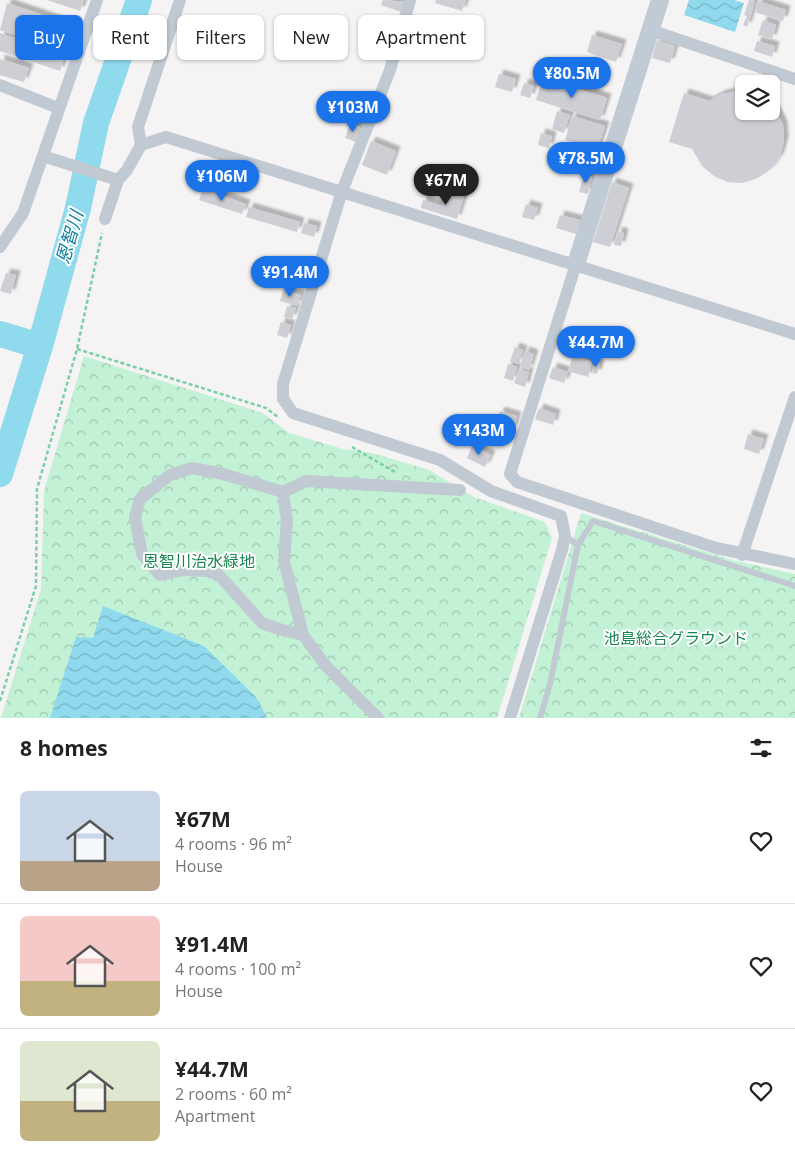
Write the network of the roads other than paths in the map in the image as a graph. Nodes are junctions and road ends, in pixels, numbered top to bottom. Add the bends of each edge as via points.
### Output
1 (97, 0) edge
2 (180, 0) edge
3 (410, 0) edge
4 (660, 0) edge
5 (650, 30) junction
6 (795, 79) edge
7 (0, 85) edge
8 (58, 108) junction
9 (141, 145) junction
10 (43, 156) junction
11 (118, 180) junction
12 (342, 191) junction
13 (105, 219) road end
14 (0, 247) edge
15 (576, 264) junction
16 (795, 334) edge
17 (795, 398) edge
18 (460, 490) dead end
19 (283, 492) junction
20 (581, 502) junction
21 (561, 516) junction
22 (565, 536) junction
23 (578, 545) junction
24 (742, 555) junction
25 (795, 564) edge
26 (795, 586) edge
27 (303, 635) junction
28 (378, 718) edge
29 (510, 718) edge
30 (540, 718) edge

1 - 8 street
2 - 9 street via 138,127
3 - 12 street via 390,70
4 - 5 street
5 - 6 street
5 - 15 street
7 - 8 street
8 - 10 street
9 - 11 street
9 - 12 street via 166,138
10 - 11 street
10 - 14 street via 23,213
11 - 13 street
12 - 15 street
12 - 21 street via 283,384 283,399 293,413 440,460 491,491
15 - 16 street
15 - 20 street via 510,474 518,482
17 - 24 street
18 - 19 street via 306,481
19 - 27 street via 287,520 284,561
19 - 27 street via 192,468 170,475 140,500 134,517 142,554 160,574 184,570 219,575 262,622
20 - 21 street
20 - 24 street
21 - 22 street
22 - 23 lane
22 - 29 street
23 - 26 lane via 593,521
23 - 30 lane
24 - 25 street
27 - 28 street via 326,666

